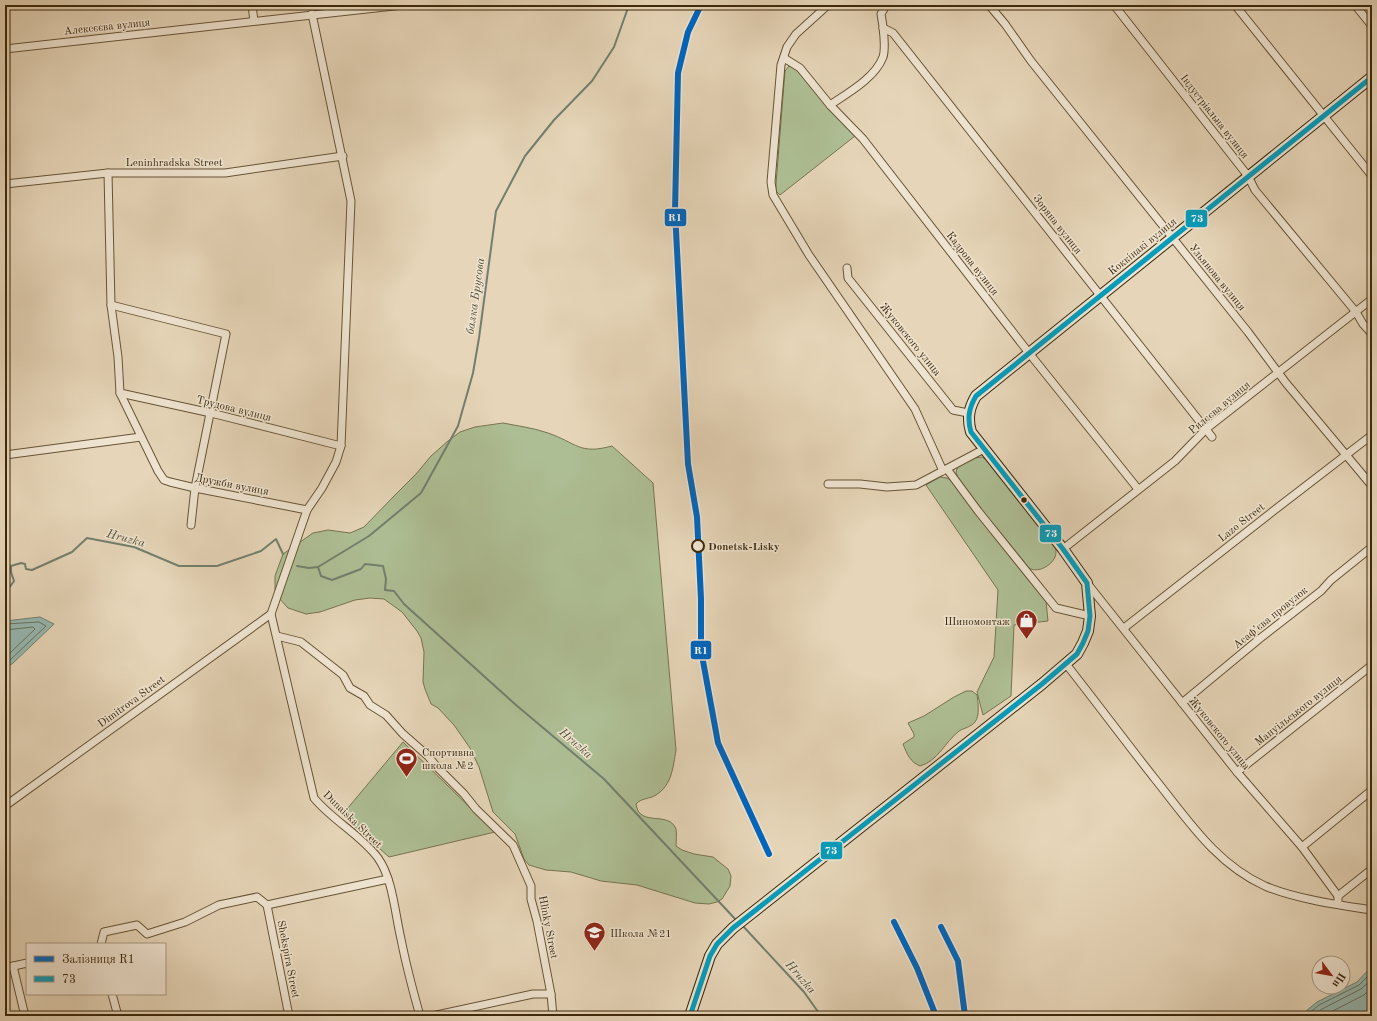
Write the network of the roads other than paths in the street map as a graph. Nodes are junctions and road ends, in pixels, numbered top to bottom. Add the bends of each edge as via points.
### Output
1 (252, 5) edge
2 (403, 5) edge
3 (828, 5) edge
4 (888, 5) edge
5 (988, 5) edge
6 (1114, 5) edge
7 (1235, 5) edge
8 (1355, 5) edge
9 (312, 14) junction
10 (254, 21) junction
11 (1372, 26) edge
12 (883, 28) junction
13 (5, 48) edge
14 (784, 58) junction
15 (1372, 77) edge
16 (830, 105) junction
17 (1323, 116) junction
18 (343, 156) junction
19 (108, 173) junction
20 (1248, 176) junction
21 (1372, 176) edge
22 (5, 184) edge
23 (1172, 237) junction
24 (847, 268) dead end
25 (1100, 295) junction
26 (1372, 299) edge
27 (111, 305) junction
28 (1356, 312) junction
29 (1372, 334) edge
30 (1029, 353) junction
31 (1279, 373) junction
32 (120, 393) junction
33 (211, 413) junction
34 (968, 413) junction
35 (1206, 429) junction
36 (1372, 435) edge
37 (141, 436) junction
38 (1212, 437) dead end
39 (341, 446) junction
40 (984, 450) junction
41 (5, 455) edge
42 (1346, 455) junction
43 (945, 470) junction
44 (828, 484) dead end
45 (1372, 486) edge
46 (195, 488) junction
47 (1138, 489) junction
48 (307, 510) junction
49 (191, 525) dead end
50 (1372, 547) edge
51 (1063, 549) junction
52 (1087, 583) junction
53 (271, 614) junction
54 (1090, 616) junction
55 (1124, 628) junction
56 (277, 636) junction
57 (1066, 664) junction
58 (1372, 665) edge
59 (1182, 703) junction
60 (1237, 772) junction
61 (1372, 790) edge
62 (5, 806) edge
63 (1302, 847) junction
64 (1372, 869) edge
65 (388, 879) junction
66 (1338, 896) junction
67 (1338, 904) junction
68 (267, 905) junction
69 (1372, 910) edge
70 (101, 943) edge
71 (26, 963) edge
72 (13, 966) junction
73 (5, 968) edge
74 (551, 994) junction
75 (112, 995) edge
76 (25, 1016) edge
77 (118, 1016) edge
78 (289, 1016) edge
79 (420, 1016) edge
80 (432, 1016) edge
81 (553, 1016) edge
82 (690, 1016) edge

1 - 10 street
2 - 9 street, Алексєєва вулиця
3 - 14 street via 796,34 787,47
4 - 12 street via 881,14
5 - 23 street, Ульянова вулиця
6 - 20 street, Індустріальна вулиця
7 - 17 street
8 - 11 street
9 - 10 street, Алексєєва вулиця
9 - 18 street
10 - 13 street, Алексєєва вулиця
12 - 16 street via 883,57 872,74
12 - 25 street, Зоряна вулиця via 893,33
14 - 16 street, Кадрова вулиця via 800,68
14 - 43 street via 771,182 772,195 915,409
15 - 17 street, Коккінакі вулиця
16 - 30 street, Кадрова вулиця via 863,139
17 - 20 street, Коккінакі вулиця
17 - 21 street
18 - 19 street, Leninhradska Street via 225,173
18 - 39 street via 351,201
19 - 22 street, Leninhradska Street
19 - 27 street
20 - 23 street, Коккінакі вулиця
20 - 28 street, Індустріальна вулиця via 1255,190
23 - 25 street, Коккінакі вулиця
23 - 31 street, Ульянова вулиця
24 - 34 street, Жуковского улица via 848,278 953,410
25 - 30 street, Коккінакі вулиця
25 - 35 street, Зоряна вулиця
26 - 28 street, Рилєєва вулиця
27 - 32 street
27 - 33 street via 226,334
28 - 29 street, Індустріальна вулиця
28 - 31 street, Рилєєва вулиця
30 - 34 street, Коккінакі вулиця via 976,396
30 - 47 street, Кадрова вулиця
31 - 35 street, Рилєєва вулиця
31 - 42 street, Ульянова вулиця
32 - 33 street, Трудова вулиця
32 - 37 street
33 - 39 street, Трудова вулиця
33 - 46 street
34 - 40 street via 971,432
35 - 38 street, Зоряна вулиця
35 - 47 street, Рилєєва вулиця via 1175,461
36 - 42 street, Lazo Street
37 - 41 street
37 - 46 street, Дружби вулиця via 164,480
39 - 48 street via 333,469
40 - 43 street
40 - 51 street
42 - 45 street, Ульянова вулиця
42 - 55 street, Lazo Street
43 - 44 street via 916,485 888,488 860,484
43 - 54 street via 1056,608
46 - 48 street, Дружби вулиця
46 - 49 street
47 - 51 street, Рилєєва вулиця
48 - 53 street
50 - 59 street, Асаф’єва провулок
51 - 52 street
52 - 54 street
52 - 55 street, Жуковского улица
53 - 56 street, Dunaiska Street
53 - 62 street, Dimitrova Street
54 - 57 street via 1084,643
55 - 59 street, Жуковского улица
56 - 65 street, Dunaiska Street via 314,798 372,850
56 - 74 street, Hlinky Street via 301,642 343,675 350,688 386,715 513,844 531,886 531,899
57 - 67 street via 1206,844 1217,854 1230,865 1264,885 1293,895
57 - 82 street via 733,928 717,944 710,956
58 - 60 street, Мануільського вулиця
59 - 60 street, Жуковского улица
60 - 63 street, Жуковского улица
61 - 63 street
63 - 66 street, Жуковского улица
64 - 66 street
65 - 68 street
65 - 79 street, Dunaiska Street
66 - 67 street
67 - 69 street
68 - 70 street via 257,897 219,905 185,922 147,934 136,925 104,932
68 - 78 street, Shekspira Street
71 - 72 street
72 - 73 street
72 - 76 street
74 - 80 street via 533,994
74 - 81 street, Hlinky Street
75 - 77 street

